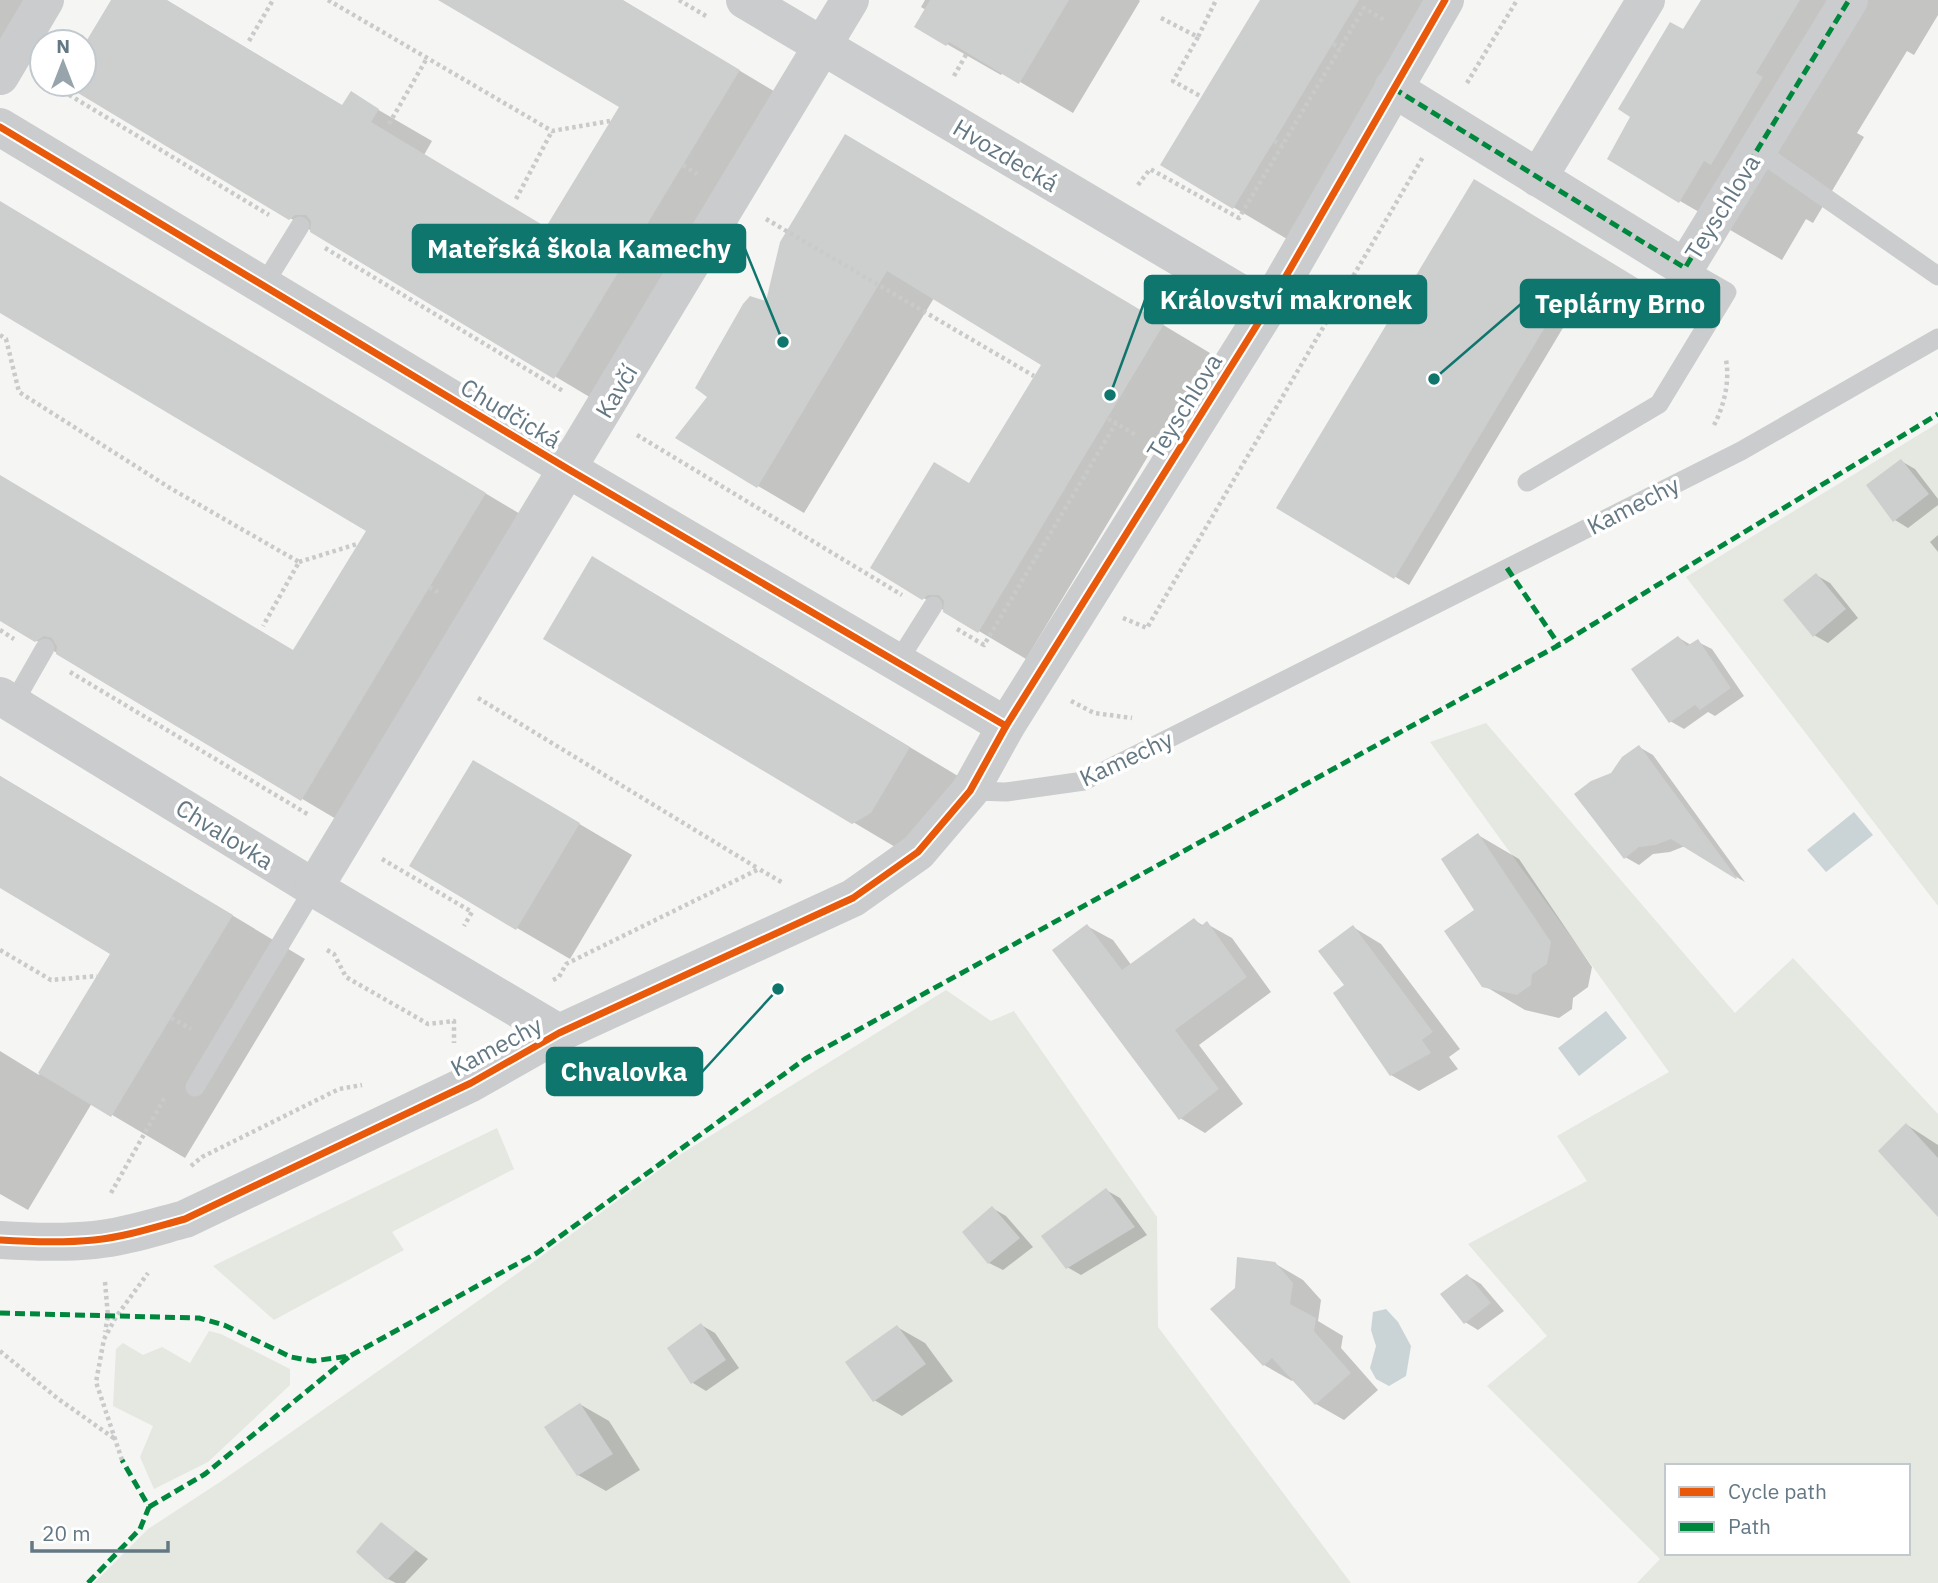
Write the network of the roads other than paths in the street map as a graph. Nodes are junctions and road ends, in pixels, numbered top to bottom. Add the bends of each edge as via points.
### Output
1 (45, 0) edge
2 (745, 0) edge
3 (850, 0) edge
4 (1445, 0) edge
5 (1646, 0) edge
6 (1849, 0) edge
7 (823, 47) junction
8 (0, 76) edge
9 (1393, 88) junction
10 (0, 127) edge
11 (1757, 150) junction
12 (1538, 178) junction
13 (298, 229) road end
14 (1685, 268) junction
15 (1938, 276) edge
16 (263, 286) junction
17 (1267, 309) junction
18 (1938, 338) edge
19 (568, 469) junction
20 (1527, 482) dead end
21 (931, 609) road end
22 (43, 651) road end
23 (897, 663) junction
24 (6, 700) edge
25 (1006, 726) junction
26 (970, 791) junction
27 (314, 888) junction
28 (559, 1033) junction
29 (195, 1087) dead end
30 (0, 1240) edge

1 - 8 street
2 - 7 street, Hvozdecká
3 - 7 street, Kavčí
4 - 9 street, Teyschlova
5 - 12 street
6 - 11 street, Teyschlova
7 - 17 street, Hvozdecká
7 - 19 street, Kavčí
9 - 12 street, Teyschlova
9 - 17 street, Teyschlova
10 - 16 street, Chudčická
11 - 14 street, Teyschlova
11 - 15 lane
12 - 14 street, Teyschlova
13 - 16 lane
14 - 20 lane via 1727,292 1659,404
16 - 19 street, Chudčická
17 - 25 street, Teyschlova
18 - 26 lane, Kamechy via 1741,451 1084,781 1006,792
19 - 23 street, Chudčická
19 - 27 street, Kavčí
21 - 23 lane
22 - 24 lane
23 - 25 street, Chudčická
24 - 27 street, Chvalovka
25 - 26 street, Teyschlova
26 - 28 street, Kamechy via 918,852 853,898
27 - 28 street, Chvalovka
27 - 29 lane
28 - 30 street, Kamechy via 471,1083 185,1219 94,1240

